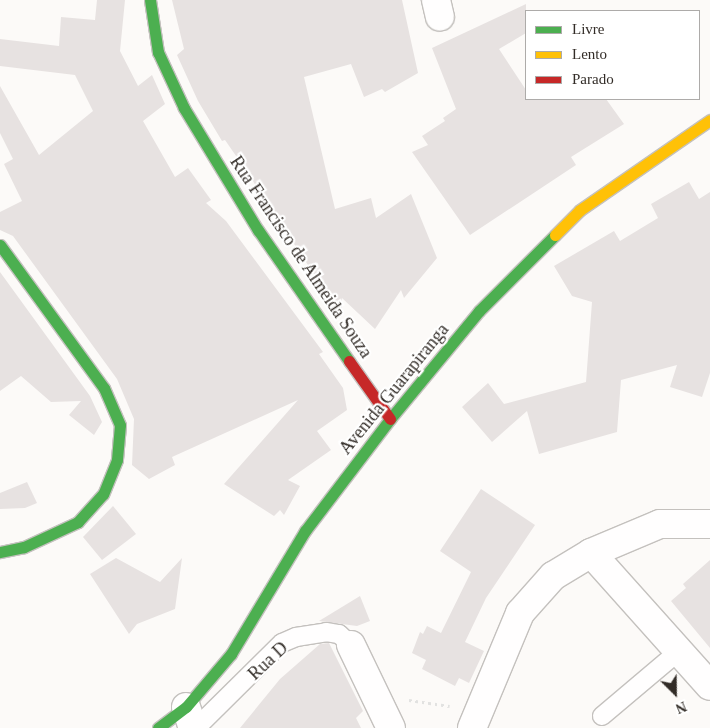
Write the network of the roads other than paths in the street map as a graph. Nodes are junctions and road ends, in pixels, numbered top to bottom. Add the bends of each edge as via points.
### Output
1 (150, 0) edge
2 (710, 120) edge
3 (0, 245) edge
4 (390, 419) junction
5 (710, 524) edge
6 (0, 552) edge
7 (591, 553) junction
8 (350, 645) joint
9 (679, 651) junction
10 (710, 686) edge
11 (602, 716) dead end
12 (192, 721) edge
13 (474, 721) edge
14 (158, 728) edge
15 (391, 728) edge

1 - 4 street, Rua Francisco de Almeida Souza via 158,52 184,108 258,230
2 - 4 street, Avenida Guarapiranga via 580,210 479,311
3 - 6 street via 104,388 120,425 117,460 103,494 78,522 24,547
4 - 12 street, Avenida Guarapiranga via 305,531
5 - 7 street via 660,524
7 - 9 street
7 - 13 street via 552,576 520,613
8 - 12 lane, Rua D via 339,634 326,632 282,643
8 - 15 street, Rua D
9 - 10 street
9 - 11 lane
12 - 14 street, Avenida Guarapiranga

